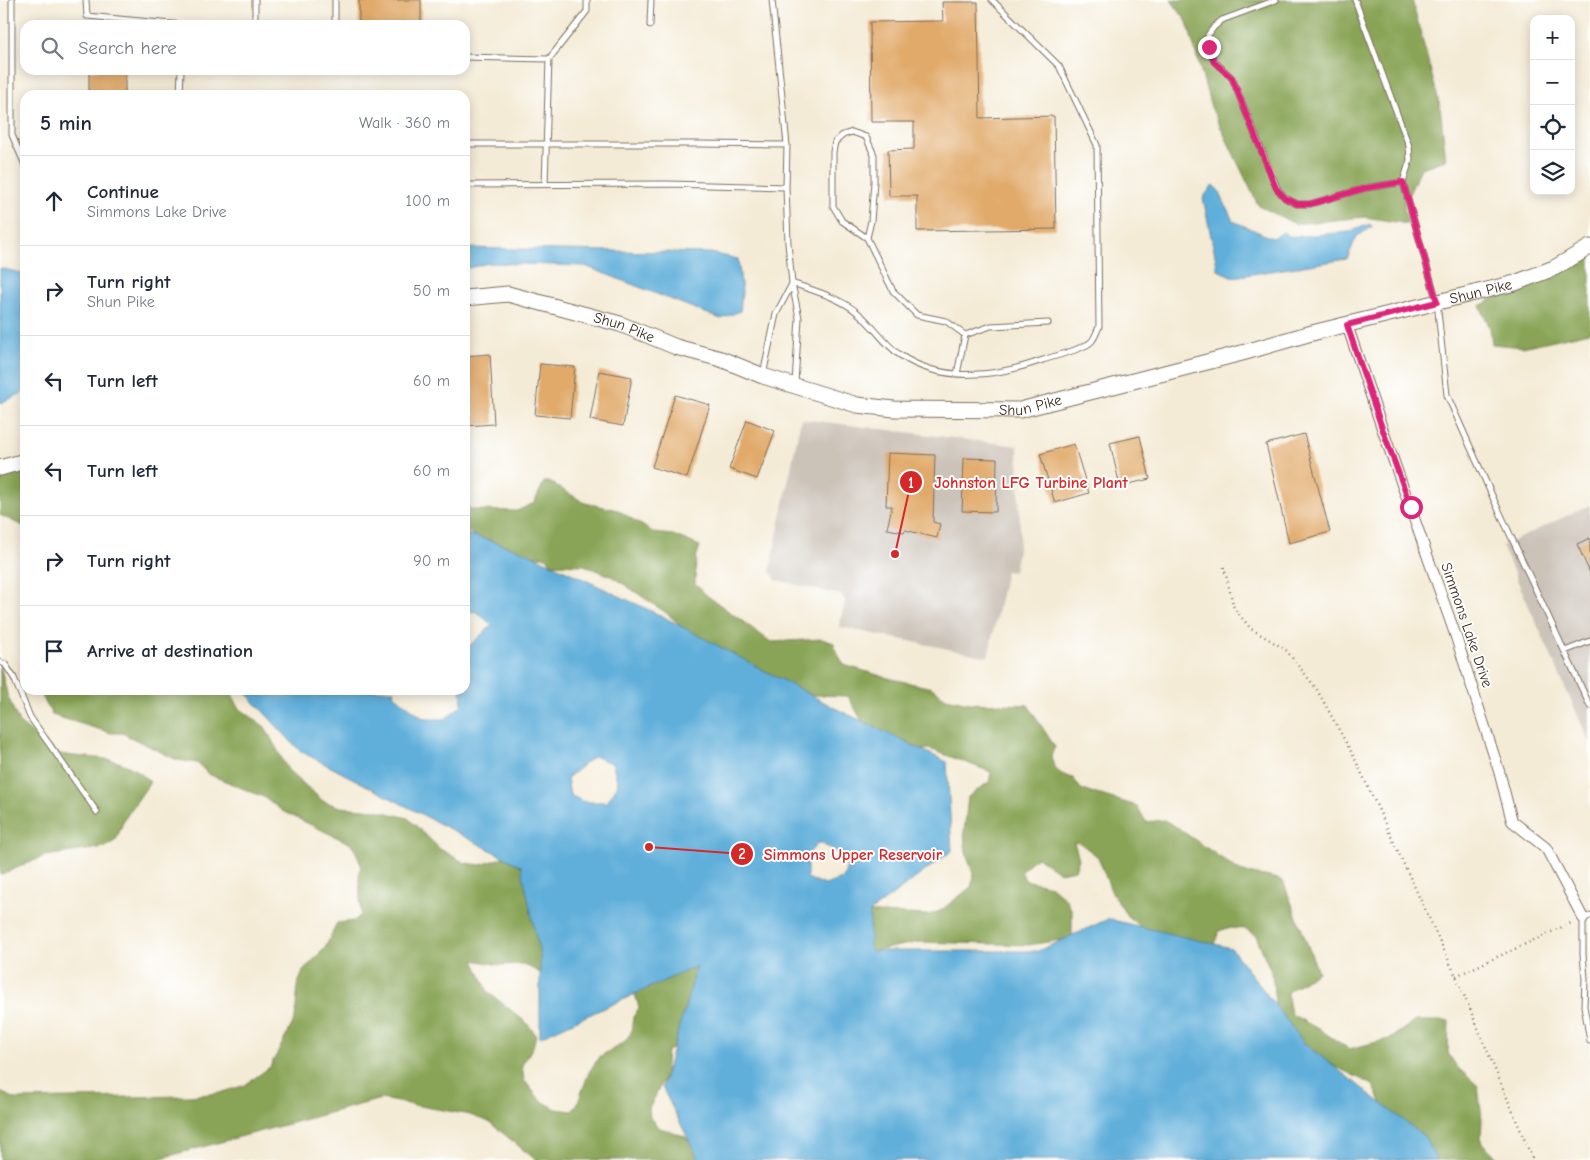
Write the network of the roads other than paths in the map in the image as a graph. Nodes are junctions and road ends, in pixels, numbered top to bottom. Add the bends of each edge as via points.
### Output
1 (12, 0) edge
2 (86, 0) edge
3 (255, 0) edge
4 (335, 0) edge
5 (587, 0) edge
6 (652, 0) edge
7 (772, 0) edge
8 (992, 0) edge
9 (1276, 0) edge
10 (1355, 0) edge
11 (130, 20) edge
12 (255, 20) edge
13 (335, 20) edge
14 (650, 25) dead end
15 (470, 57) edge
16 (549, 59) junction
17 (181, 75) edge
18 (180, 90) edge
19 (470, 144) edge
20 (547, 144) junction
21 (787, 145) junction
22 (20, 153) edge
23 (1403, 182) junction
24 (545, 184) junction
25 (470, 185) edge
26 (786, 187) junction
27 (867, 238) junction
28 (1590, 247) edge
29 (792, 283) junction
30 (470, 298) edge
31 (1437, 302) junction
32 (1048, 323) dead end
33 (1347, 325) junction
34 (965, 334) junction
35 (957, 374) junction
36 (763, 376) junction
37 (795, 385) junction
38 (20, 462) edge
39 (0, 468) edge
40 (1590, 641) edge
41 (1565, 651) junction
42 (0, 662) edge
43 (20, 693) edge
44 (21, 695) edge
45 (1590, 706) edge
46 (97, 812) dead end
47 (1587, 917) edge
48 (1590, 1041) edge

1 - 22 lane via 12,135
2 - 11 lane via 87,16
3 - 12 lane
4 - 13 lane
5 - 16 lane via 587,11
6 - 14 lane
7 - 21 lane
8 - 35 lane via 1059,66 1098,145 1099,327 1091,342 1075,350 1019,368
9 - 23 lane via 1222,20 1208,35 1214,62 1232,78 1276,188 1297,204 1310,204 1366,188
10 - 23 lane via 1409,146 1410,160
15 - 16 lane
16 - 20 lane
17 - 18 lane
19 - 20 lane
20 - 21 lane
20 - 24 lane
21 - 26 lane
23 - 31 lane
24 - 25 lane
24 - 26 lane
26 - 29 lane
27 - 27 lane via 842,220 833,206 835,142 852,132 866,137 874,155 871,221
27 - 34 lane via 893,292 917,315 946,321
28 - 31 main road, Shun Pike via 1554,268 1515,282
29 - 35 lane via 839,300 857,312 899,355 918,366
29 - 36 lane via 776,314
29 - 37 lane via 799,318
30 - 36 main road, Shun Pike via 508,294 620,324
31 - 33 main road, Shun Pike
31 - 41 lane via 1447,395
32 - 34 lane via 991,326
33 - 37 main road, Shun Pike via 1020,410 894,410 857,406
33 - 47 street, Simmons Lake Drive via 1454,631 1512,822 1546,848
34 - 35 lane
36 - 37 main road, Shun Pike
38 - 39 main road
40 - 41 lane
41 - 45 lane
42 - 43 lane via 5,664
44 - 46 lane via 30,717
47 - 48 lane via 1583,954 1584,1006

